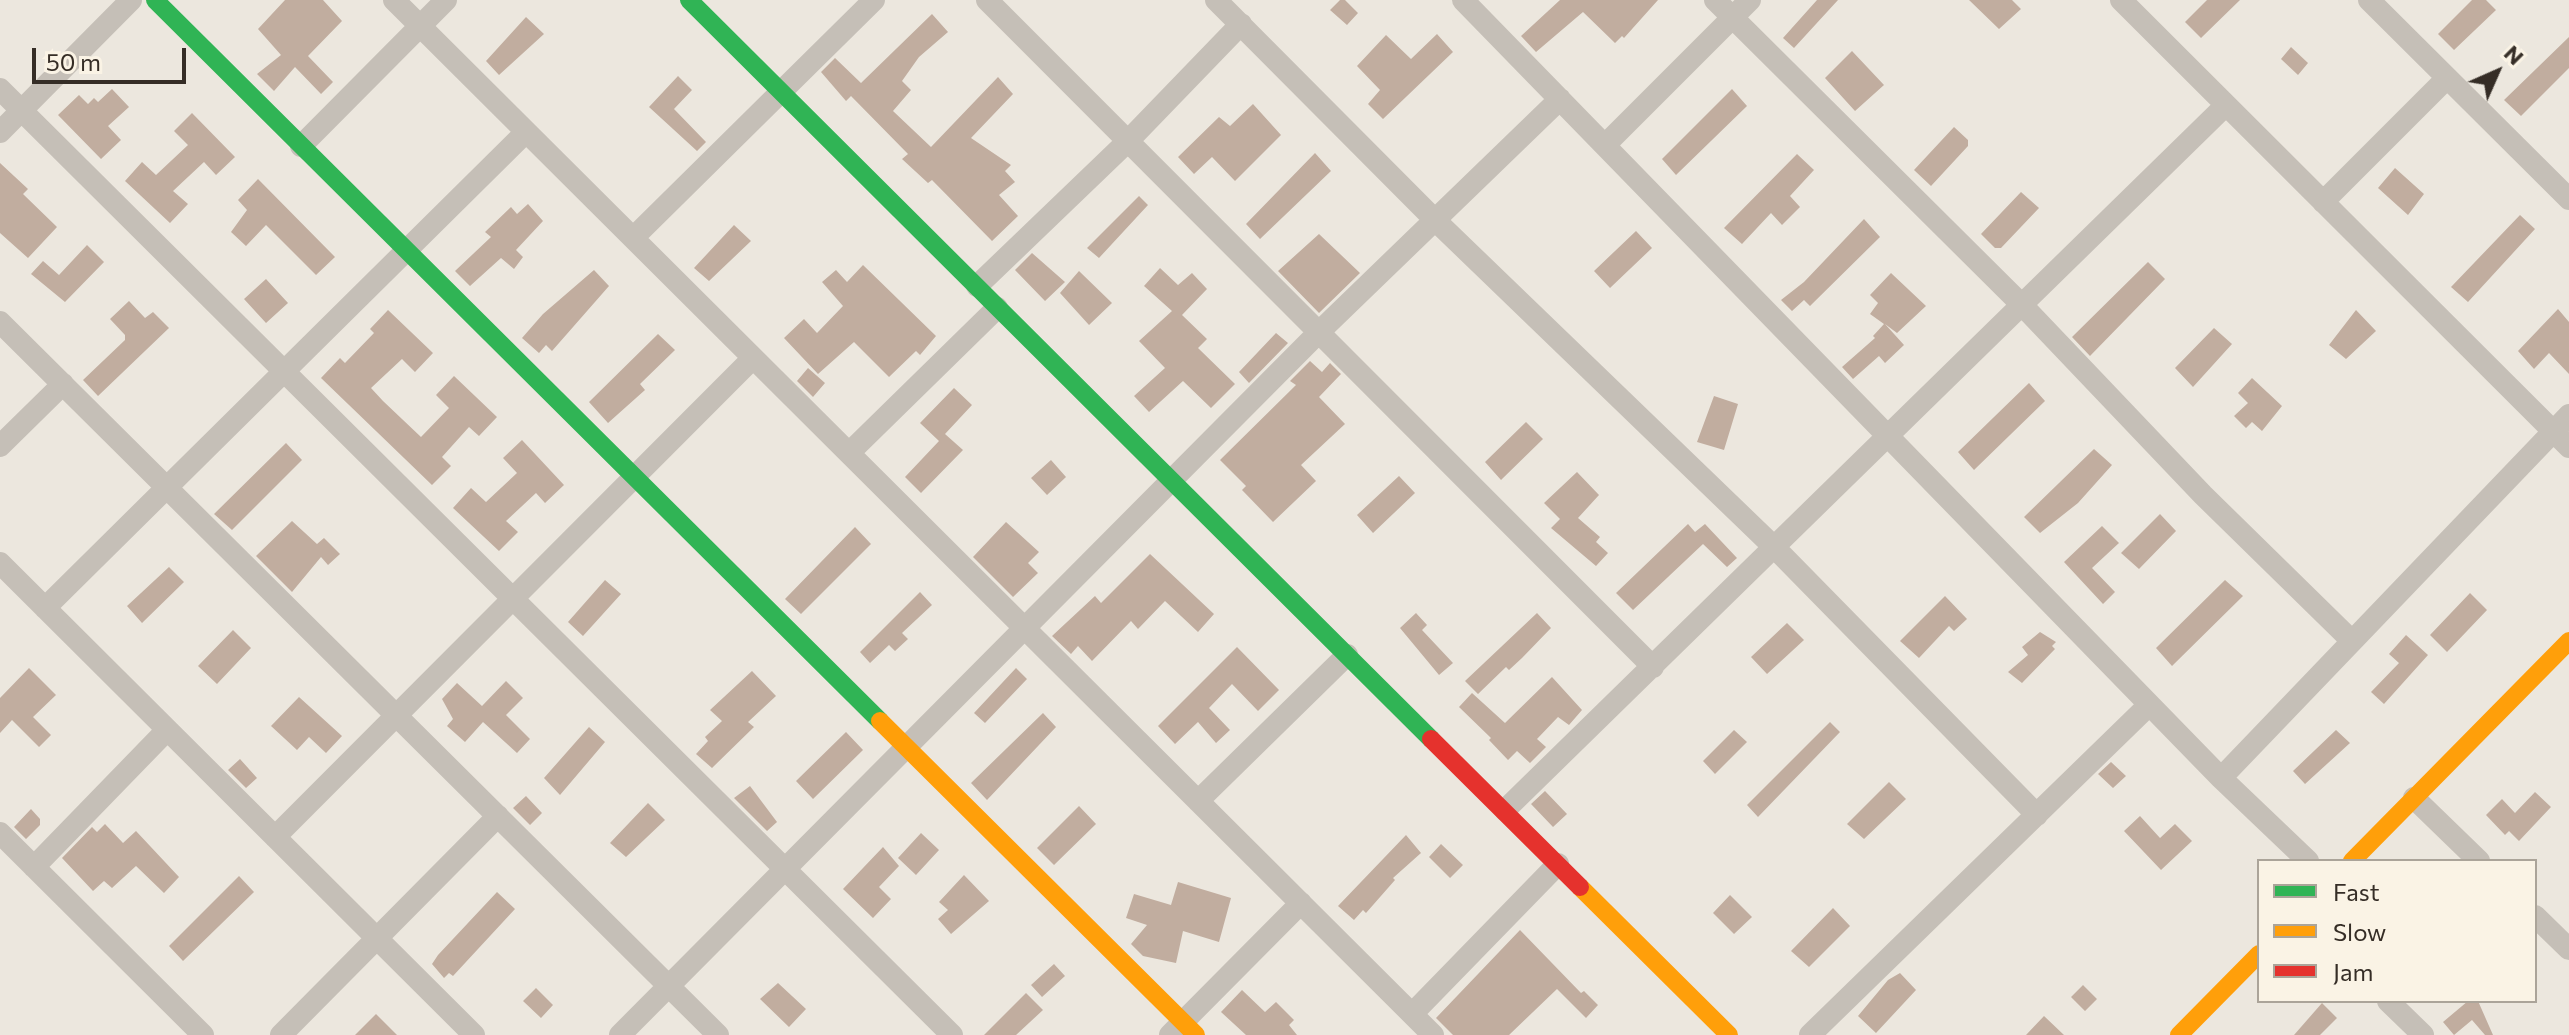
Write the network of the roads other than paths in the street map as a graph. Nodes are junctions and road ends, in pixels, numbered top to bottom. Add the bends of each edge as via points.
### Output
1 (131, 0) edge
2 (155, 0) edge
3 (394, 0) edge
4 (446, 0) edge
5 (689, 0) edge
6 (874, 0) edge
7 (987, 0) edge
8 (1216, 0) edge
9 (1463, 0) edge
10 (1715, 0) edge
11 (1750, 0) edge
12 (2121, 0) edge
13 (2369, 0) edge
14 (1733, 17) junction
15 (1241, 24) junction
16 (420, 26) junction
17 (2447, 78) junction
18 (0, 89) edge
19 (780, 90) junction
20 (1560, 99) junction
21 (2226, 105) junction
22 (22, 111) junction
23 (0, 132) edge
24 (526, 132) junction
25 (1128, 141) junction
26 (1605, 145) junction
27 (301, 146) junction
28 (2569, 199) edge
29 (2323, 202) junction
30 (1436, 221) junction
31 (633, 238) junction
32 (406, 250) junction
33 (977, 286) junction
34 (2023, 306) junction
35 (997, 308) junction
36 (0, 322) edge
37 (1317, 334) junction
38 (753, 358) junction
39 (284, 371) junction
40 (63, 384) junction
41 (2564, 431) edge
42 (1890, 438) junction
43 (0, 446) edge
44 (849, 453) junction
45 (635, 477) junction
46 (1171, 480) junction
47 (167, 487) junction
48 (1775, 548) junction
49 (0, 563) edge
50 (513, 598) junction
51 (45, 608) junction
52 (1024, 627) junction
53 (2352, 641) junction
54 (2569, 641) edge
55 (1347, 655) junction
56 (1653, 667) junction
57 (2149, 705) junction
58 (396, 715) junction
59 (167, 730) junction
60 (906, 747) junction
61 (2221, 778) junction
62 (2414, 798) junction
63 (1198, 801) junction
64 (1505, 810) junction
65 (2037, 815) junction
66 (498, 816) junction
67 (0, 833) edge
68 (275, 837) junction
69 (2306, 859) edge
70 (2354, 859) edge
71 (2477, 859) edge
72 (1558, 864) junction
73 (34, 867) junction
74 (785, 869) junction
75 (1301, 903) junction
76 (2537, 918) edge
77 (377, 938) junction
78 (2569, 949) edge
79 (2257, 956) edge
80 (669, 986) junction
81 (2390, 1003) edge
82 (1412, 1014) junction
83 (1183, 1031) edge
84 (203, 1035) edge
85 (281, 1035) edge
86 (474, 1035) edge
87 (620, 1035) edge
88 (718, 1035) edge
89 (952, 1035) edge
90 (1433, 1035) edge
91 (1729, 1035) edge
92 (1810, 1035) edge
93 (2179, 1035) edge
94 (2423, 1035) edge

1 - 22 street
2 - 27 street
3 - 16 street
4 - 16 street
5 - 19 street
6 - 19 street
7 - 25 street
8 - 15 street
9 - 20 street
10 - 14 street
11 - 14 street
12 - 21 street
13 - 17 street
14 - 26 street
14 - 34 street
15 - 25 street
15 - 30 street
16 - 24 street
16 - 27 street
17 - 28 street
17 - 29 street
18 - 22 street
19 - 31 street
19 - 33 street
20 - 26 street
20 - 30 street
21 - 29 street
21 - 34 street
22 - 23 street
22 - 39 street
24 - 31 street
24 - 32 street
25 - 33 street
25 - 37 street
26 - 42 street
27 - 32 street
29 - 41 street
30 - 37 street
30 - 48 street
31 - 38 street
32 - 39 street
32 - 45 street
33 - 35 street
34 - 42 street
34 - 53 street via 2203,495
35 - 44 street
35 - 46 street
36 - 40 street
37 - 46 street
37 - 56 street
38 - 44 street
38 - 45 street
39 - 47 street
39 - 50 street
40 - 43 street
40 - 47 street
41 - 53 street
42 - 48 street
42 - 57 street
44 - 52 street
45 - 50 street
45 - 60 street
46 - 52 street
46 - 55 street
47 - 51 street
47 - 58 street
48 - 56 street
48 - 65 street
49 - 51 street
50 - 58 street
50 - 74 street
51 - 59 street
52 - 60 street
52 - 63 street
53 - 61 street
54 - 62 street
55 - 63 street
55 - 64 street
56 - 64 street
57 - 61 street
57 - 65 street
58 - 66 street
58 - 68 street
59 - 68 street
59 - 73 street
60 - 74 street
60 - 83 street
61 - 69 street
62 - 70 street
62 - 71 street
63 - 75 street
64 - 72 street
65 - 92 street
66 - 77 street
66 - 80 street
67 - 73 street
68 - 77 street
72 - 82 street
72 - 91 street
73 - 84 street
74 - 80 street
74 - 89 street
75 - 82 street
75 - 83 street
76 - 78 street
77 - 85 street
77 - 86 street
79 - 93 street
80 - 87 street
80 - 88 street
81 - 94 street
82 - 90 street

